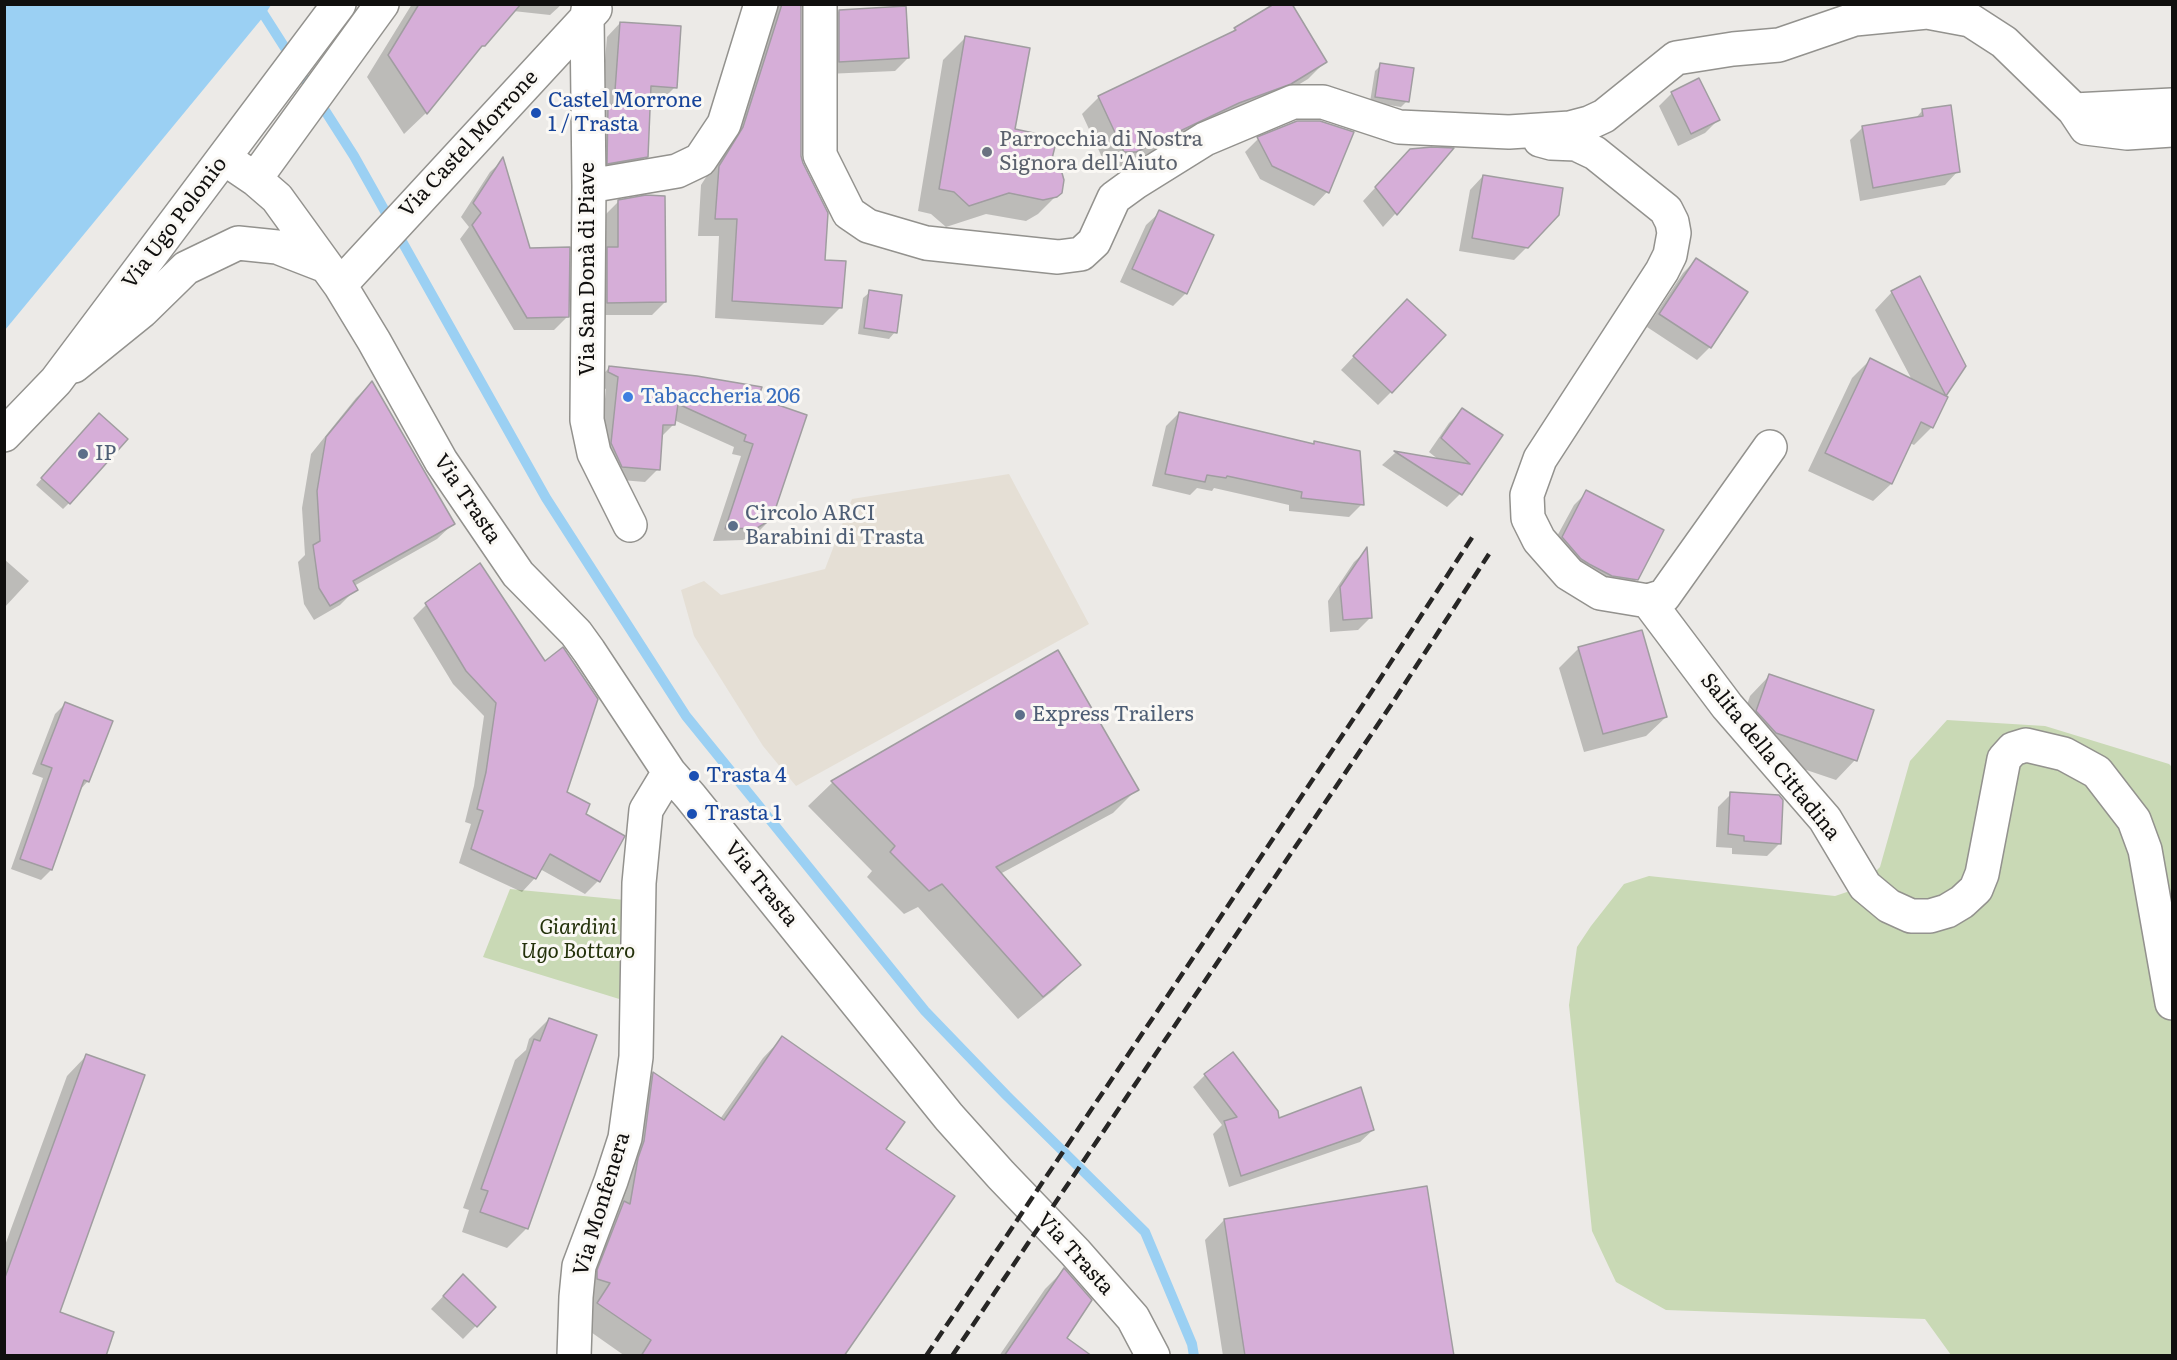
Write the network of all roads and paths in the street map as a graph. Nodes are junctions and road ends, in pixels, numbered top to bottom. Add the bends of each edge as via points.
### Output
1 (382, 4) edge
2 (761, 4) edge
3 (820, 4) edge
4 (592, 8) edge
5 (331, 15) edge
6 (2172, 105) edge
7 (2074, 110) junction
8 (2172, 130) edge
9 (1509, 132) junction
10 (234, 145) junction
11 (255, 179) junction
12 (589, 186) junction
13 (340, 273) junction
14 (56, 381) junction
15 (4, 435) edge
16 (1770, 447) dead end
17 (630, 525) dead end
18 (1648, 601) junction
19 (669, 772) junction
20 (2172, 1003) edge
21 (574, 1356) edge
22 (1153, 1356) edge

1 - 11 street
2 - 12 street via 724,124 700,160 677,171
3 - 9 street via 820,155 849,213 868,226 926,243 1058,257 1081,254 1094,242 1114,198 1136,182 1205,138 1293,102 1323,102 1399,127
4 - 12 street, Via San Donà di Piave
4 - 13 street, Via Castel Morrone via 432,183
5 - 10 street, Via Ugo Polonio
6 - 7 street
7 - 8 street via 2086,128 2127,133
7 - 9 street via 1995,37 1970,20 1927,12 1855,19 1779,45 1676,58 1604,116 1589,123
9 - 18 street via 1551,143 1576,144 1595,153 1666,210 1672,222 1672,244 1666,263 1540,459 1527,495 1528,518 1539,540 1569,574 1600,593
10 - 11 street, Via Trasta
10 - 14 street, Via Ugo Polonio
11 - 13 street, Via Trasta via 277,198
12 - 17 street, Via San Donà di Piave via 587,420 594,453
13 - 14 street via 277,247 238,243 186,268 142,311
13 - 19 street, Via Trasta via 441,461 518,574 576,633
14 - 15 street, Via Ugo Polonio
16 - 18 street via 1664,596
18 - 20 street, Salita della Cittadina via 1727,706 1825,819 1865,886 1882,901 1911,916 1947,911 1976,889 2004,759 2013,749 2026,745 2064,754 2097,772 2134,820 2145,850
19 - 21 street, Via Monfenera via 646,810 639,883 634,1068 625,1138 579,1266
19 - 22 street, Via Trasta via 949,1117 1133,1318

